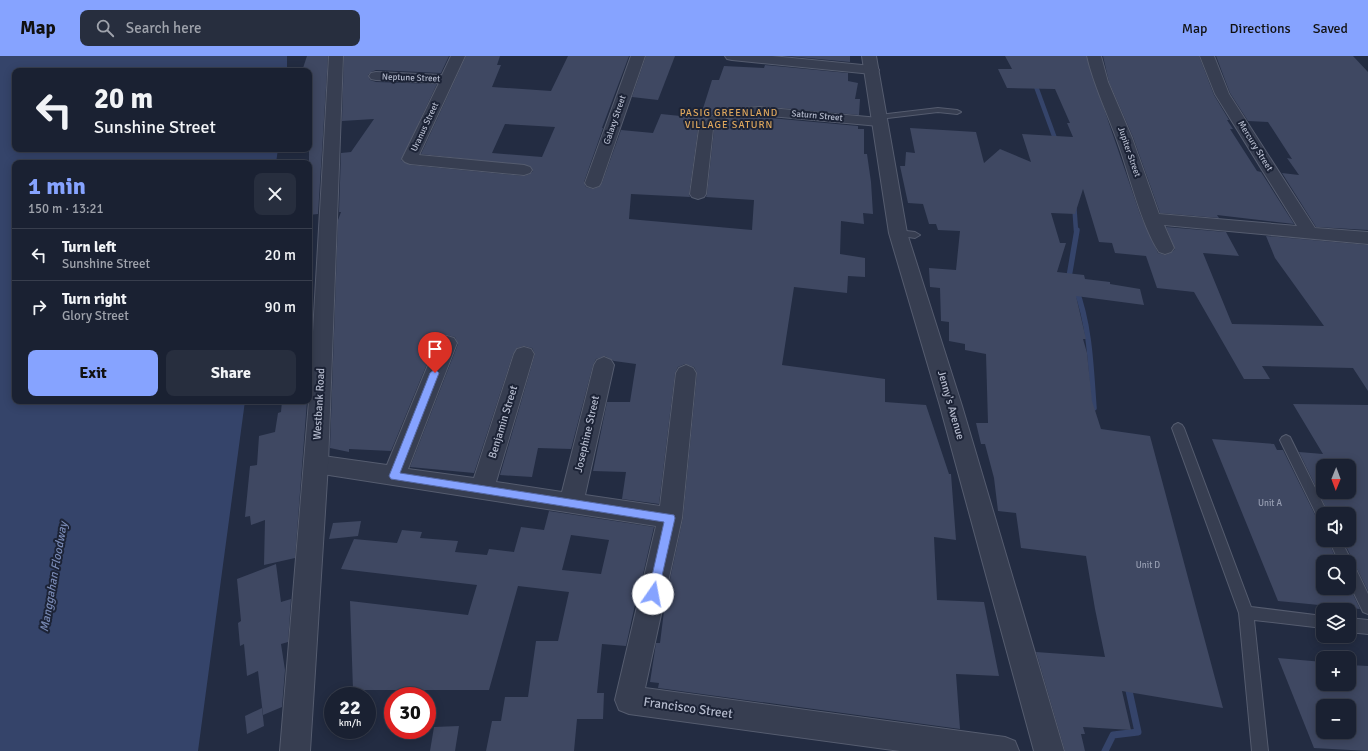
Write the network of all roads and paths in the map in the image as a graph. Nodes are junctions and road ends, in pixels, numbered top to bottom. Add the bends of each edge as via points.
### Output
1 (336, 56) edge
2 (458, 56) edge
3 (638, 56) edge
4 (732, 56) edge
5 (1094, 56) edge
6 (1208, 56) edge
7 (871, 63) edge
8 (376, 76) dead end
9 (447, 79) junction
10 (957, 112) dead end
11 (879, 120) junction
12 (524, 170) dead end
13 (593, 183) dead end
14 (698, 194) dead end
15 (1152, 219) junction
16 (1310, 233) junction
17 (1368, 238) edge
18 (1165, 248) dead end
19 (446, 343) dead end
20 (524, 354) dead end
21 (604, 365) dead end
22 (686, 373) dead end
23 (1178, 428) dead end
24 (1286, 440) dead end
25 (316, 464) junction
26 (394, 476) junction
27 (482, 490) junction
28 (571, 504) junction
29 (1319, 507) edge
30 (670, 518) junction
31 (1356, 583) edge
32 (1368, 608) edge
33 (1246, 614) junction
34 (1316, 621) edge
35 (1356, 626) edge
36 (1368, 627) edge
37 (295, 751) edge
38 (1005, 751) edge
39 (1049, 751) edge
40 (1260, 751) edge

1 - 25 street, Westbank Road
2 - 9 street, Uranus Street
3 - 13 street, Galaxy Street
4 - 7 street
5 - 15 street, Jupiter Street via 1098,78 1118,122
6 - 16 street, Mercury Street via 1222,94
7 - 11 street, Jenny's Avenue
8 - 9 street, Neptune Street
9 - 12 street, Uranus Street via 410,159
10 - 11 lane via 938,110
11 - 14 street, Saturn Street via 760,111 724,114 714,119 706,129
11 - 39 street, Jenny's Avenue via 951,406
15 - 16 street
15 - 18 street, Jupiter Street
16 - 17 street
19 - 26 street
20 - 27 street, Benjamin Street
21 - 28 street, Josephine Street
22 - 30 street, Francisco Street
23 - 33 lane
24 - 29 lane
25 - 26 street
25 - 37 street, Westbank Road
26 - 27 street
27 - 28 street
28 - 30 street
30 - 38 street, Francisco Street via 629,700
31 - 32 lane
33 - 34 lane
33 - 40 lane
35 - 36 lane

